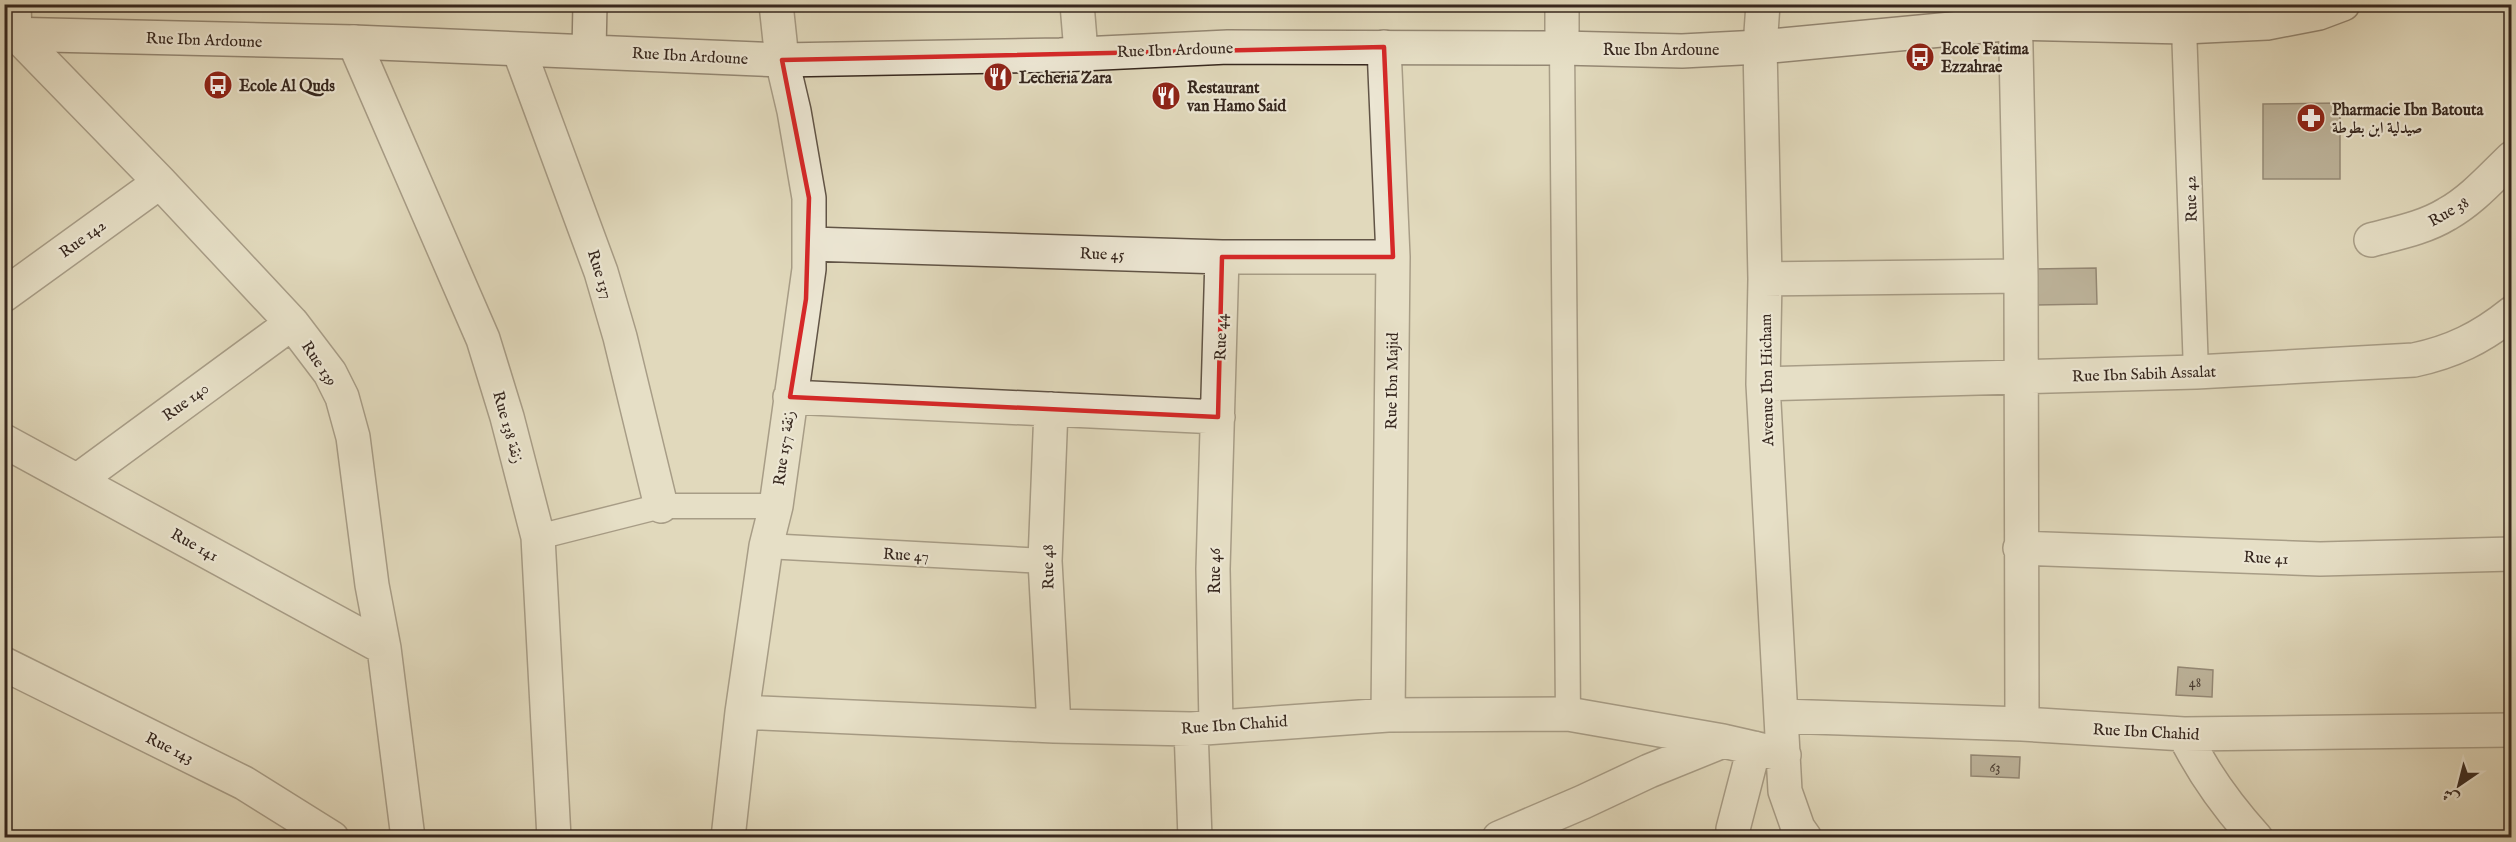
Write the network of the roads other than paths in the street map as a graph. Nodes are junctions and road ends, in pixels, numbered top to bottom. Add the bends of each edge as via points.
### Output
1 (590, 4) edge
2 (776, 4) edge
3 (1077, 4) edge
4 (1562, 4) edge
5 (1763, 4) edge
6 (2343, 4) edge
7 (2015, 14) edge
8 (11, 24) edge
9 (2184, 27) junction
10 (354, 42) junction
11 (1760, 46) junction
12 (1384, 47) junction
13 (1562, 48) junction
14 (519, 50) junction
15 (589, 51) junction
16 (1081, 52) junction
17 (782, 60) junction
18 (2511, 158) edge
19 (160, 182) junction
20 (2371, 240) dead end
21 (811, 244) junction
22 (1222, 257) junction
23 (1393, 257) junction
24 (2021, 276) junction
25 (1765, 279) junction
26 (4, 294) edge
27 (2511, 313) edge
28 (292, 322) junction
29 (2196, 372) junction
30 (2019, 378) junction
31 (1764, 384) junction
32 (790, 397) junction
33 (1051, 409) junction
34 (1218, 417) junction
35 (4, 441) edge
36 (78, 480) junction
37 (661, 506) junction
38 (776, 506) junction
39 (538, 537) junction
40 (766, 546) junction
41 (2020, 548) junction
42 (2511, 554) edge
43 (1045, 561) junction
44 (384, 648) junction
45 (4, 663) edge
46 (742, 712) junction
47 (1568, 714) junction
48 (1388, 715) junction
49 (1781, 716) junction
50 (2022, 724) junction
51 (1054, 726) junction
52 (1203, 727) junction
53 (2511, 730) edge
54 (2184, 734) junction
55 (1723, 741) junction
56 (1769, 751) junction
57 (332, 837) edge
58 (408, 837) edge
59 (554, 837) edge
60 (728, 837) edge
61 (1195, 837) edge
62 (1498, 837) edge
63 (1734, 837) edge
64 (1804, 837) edge
65 (2256, 837) edge

1 - 15 street
2 - 17 street, Rue 157 زنقة
3 - 16 street
4 - 13 street
5 - 11 street, Avenue Ibn Hicham
6 - 9 street, Rue Ibn Ardoune via 2267,23
7 - 9 street, Rue Ibn Ardoune
7 - 11 street, Rue Ibn Ardoune
7 - 24 street
8 - 10 street, Rue Ibn Ardoune
8 - 19 street, Rue 139
9 - 29 lane, Rue 42
10 - 14 street, Rue Ibn Ardoune
10 - 39 street, Rue 138 زنقة via 483,339
11 - 13 street, Rue Ibn Ardoune via 1682,51
11 - 25 street, Avenue Ibn Hicham
12 - 13 street, Rue Ibn Ardoune
12 - 16 street, Rue Ibn Ardoune
12 - 23 street, Rue Ibn Majid
13 - 47 lane
14 - 15 street, Rue Ibn Ardoune
14 - 37 street, Rue 137 via 601,272
15 - 17 street, Rue Ibn Ardoune
16 - 17 street, Rue Ibn Ardoune
17 - 21 street, Rue 157 زنقة via 809,198
18 - 20 street, Rue 38 via 2470,198 2447,214
19 - 26 street, Rue 142
19 - 28 street, Rue 139
21 - 22 street, Rue 45
21 - 32 street, Rue 157 زنقة
22 - 23 street, Rue 45
22 - 34 street, Rue 44
23 - 48 street, Rue Ibn Majid
24 - 25 street
24 - 30 street
25 - 31 street, Avenue Ibn Hicham
27 - 29 street, Rue Ibn Sabih Assalat via 2471,342 2443,354 2414,360
28 - 36 street, Rue 140
28 - 44 street, Rue 139 via 330,373 342,397 353,437
29 - 30 street, Rue Ibn Sabih Assalat
30 - 31 street, Rue Ibn Sabih Assalat
30 - 41 street
31 - 49 street, Avenue Ibn Hicham
32 - 33 street
32 - 38 street, Rue 157 زنقة
33 - 34 street
33 - 43 street, Rue 48
34 - 52 street, Rue 46
35 - 36 street, Rue 141
36 - 44 street, Rue 141
37 - 38 lane
37 - 39 lane
38 - 40 street, Rue 157 زنقة
39 - 59 street, Rue 138 زنقة
40 - 43 lane, Rue 47
40 - 46 street, Rue 157 زنقة
41 - 42 street, Rue 41 via 2320,559
41 - 50 street
43 - 51 street, Rue 48
44 - 58 street, Rue 139
45 - 57 street, Rue 143 via 244,783
46 - 51 street, Rue Ibn Chahid
46 - 60 street, Rue 157 زنقة
47 - 48 street, Rue Ibn Chahid
47 - 55 street, Rue Ibn Chahid
48 - 52 street, Rue Ibn Chahid
49 - 50 street, Rue Ibn Chahid
49 - 56 street, Avenue Ibn Hicham
50 - 54 street, Rue Ibn Chahid
51 - 52 street, Rue Ibn Chahid
52 - 61 street, Rue 46
53 - 54 street, Rue Ibn Chahid
54 - 65 street via 2215,790
55 - 56 street, Rue Ibn Chahid
55 - 62 street
56 - 63 street via 1733,829
56 - 64 street, Avenue Ibn Hicham

